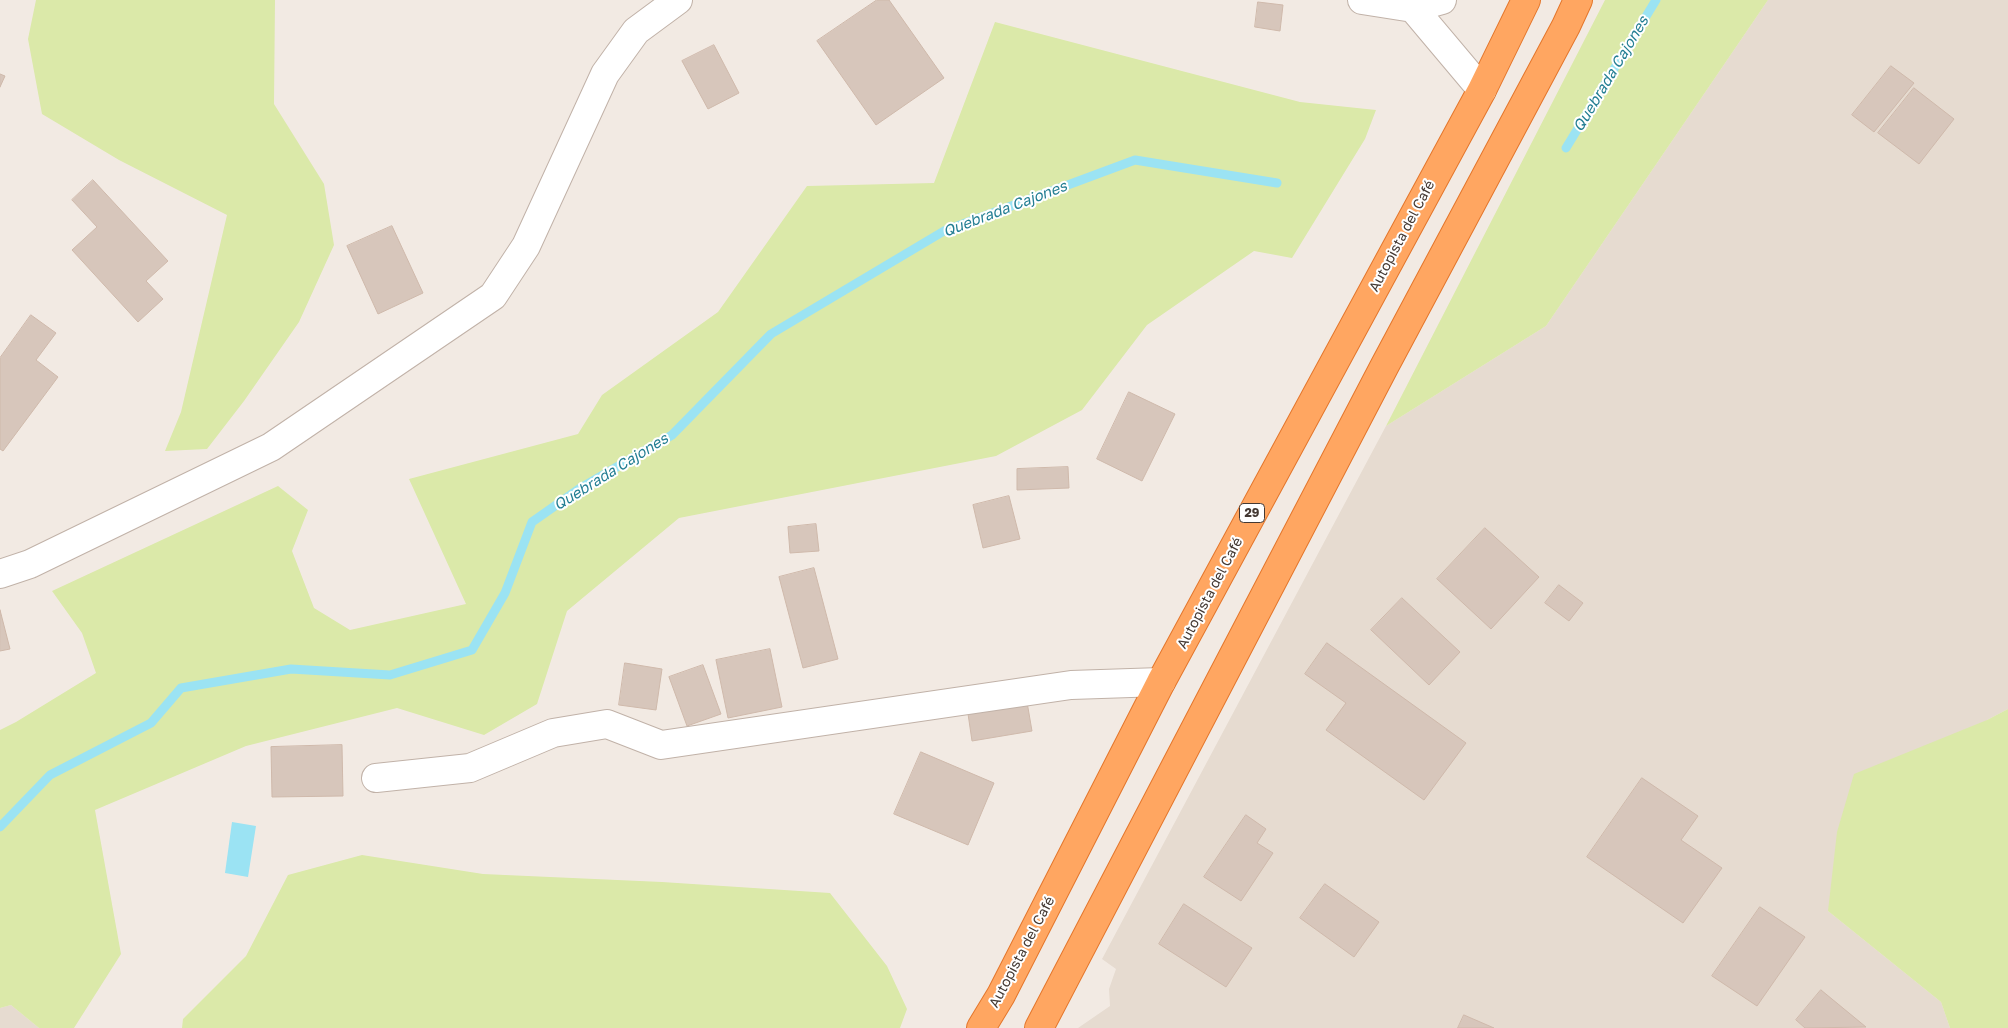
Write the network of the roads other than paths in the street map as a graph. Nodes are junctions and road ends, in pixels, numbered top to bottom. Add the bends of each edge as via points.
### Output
1 (678, 0) edge
2 (1362, 0) edge
3 (1442, 0) edge
4 (1526, 0) edge
5 (1578, 0) edge
6 (1413, 8) junction
7 (1482, 90) junction
8 (0, 574) edge
9 (1161, 682) junction
10 (376, 778) dead end
11 (981, 1028) edge
12 (1039, 1028) edge

1 - 8 street via 636,31 605,74 526,246 493,296 271,447 30,564
2 - 6 street
3 - 6 street
4 - 7 highway, Autopista del Café / 29
5 - 12 highway
6 - 7 street
7 - 9 highway, Autopista del Café / 29
9 - 10 street via 1071,685 661,745 607,724 553,733 470,768
9 - 11 highway, Autopista del Café / 29 via 1001,995

